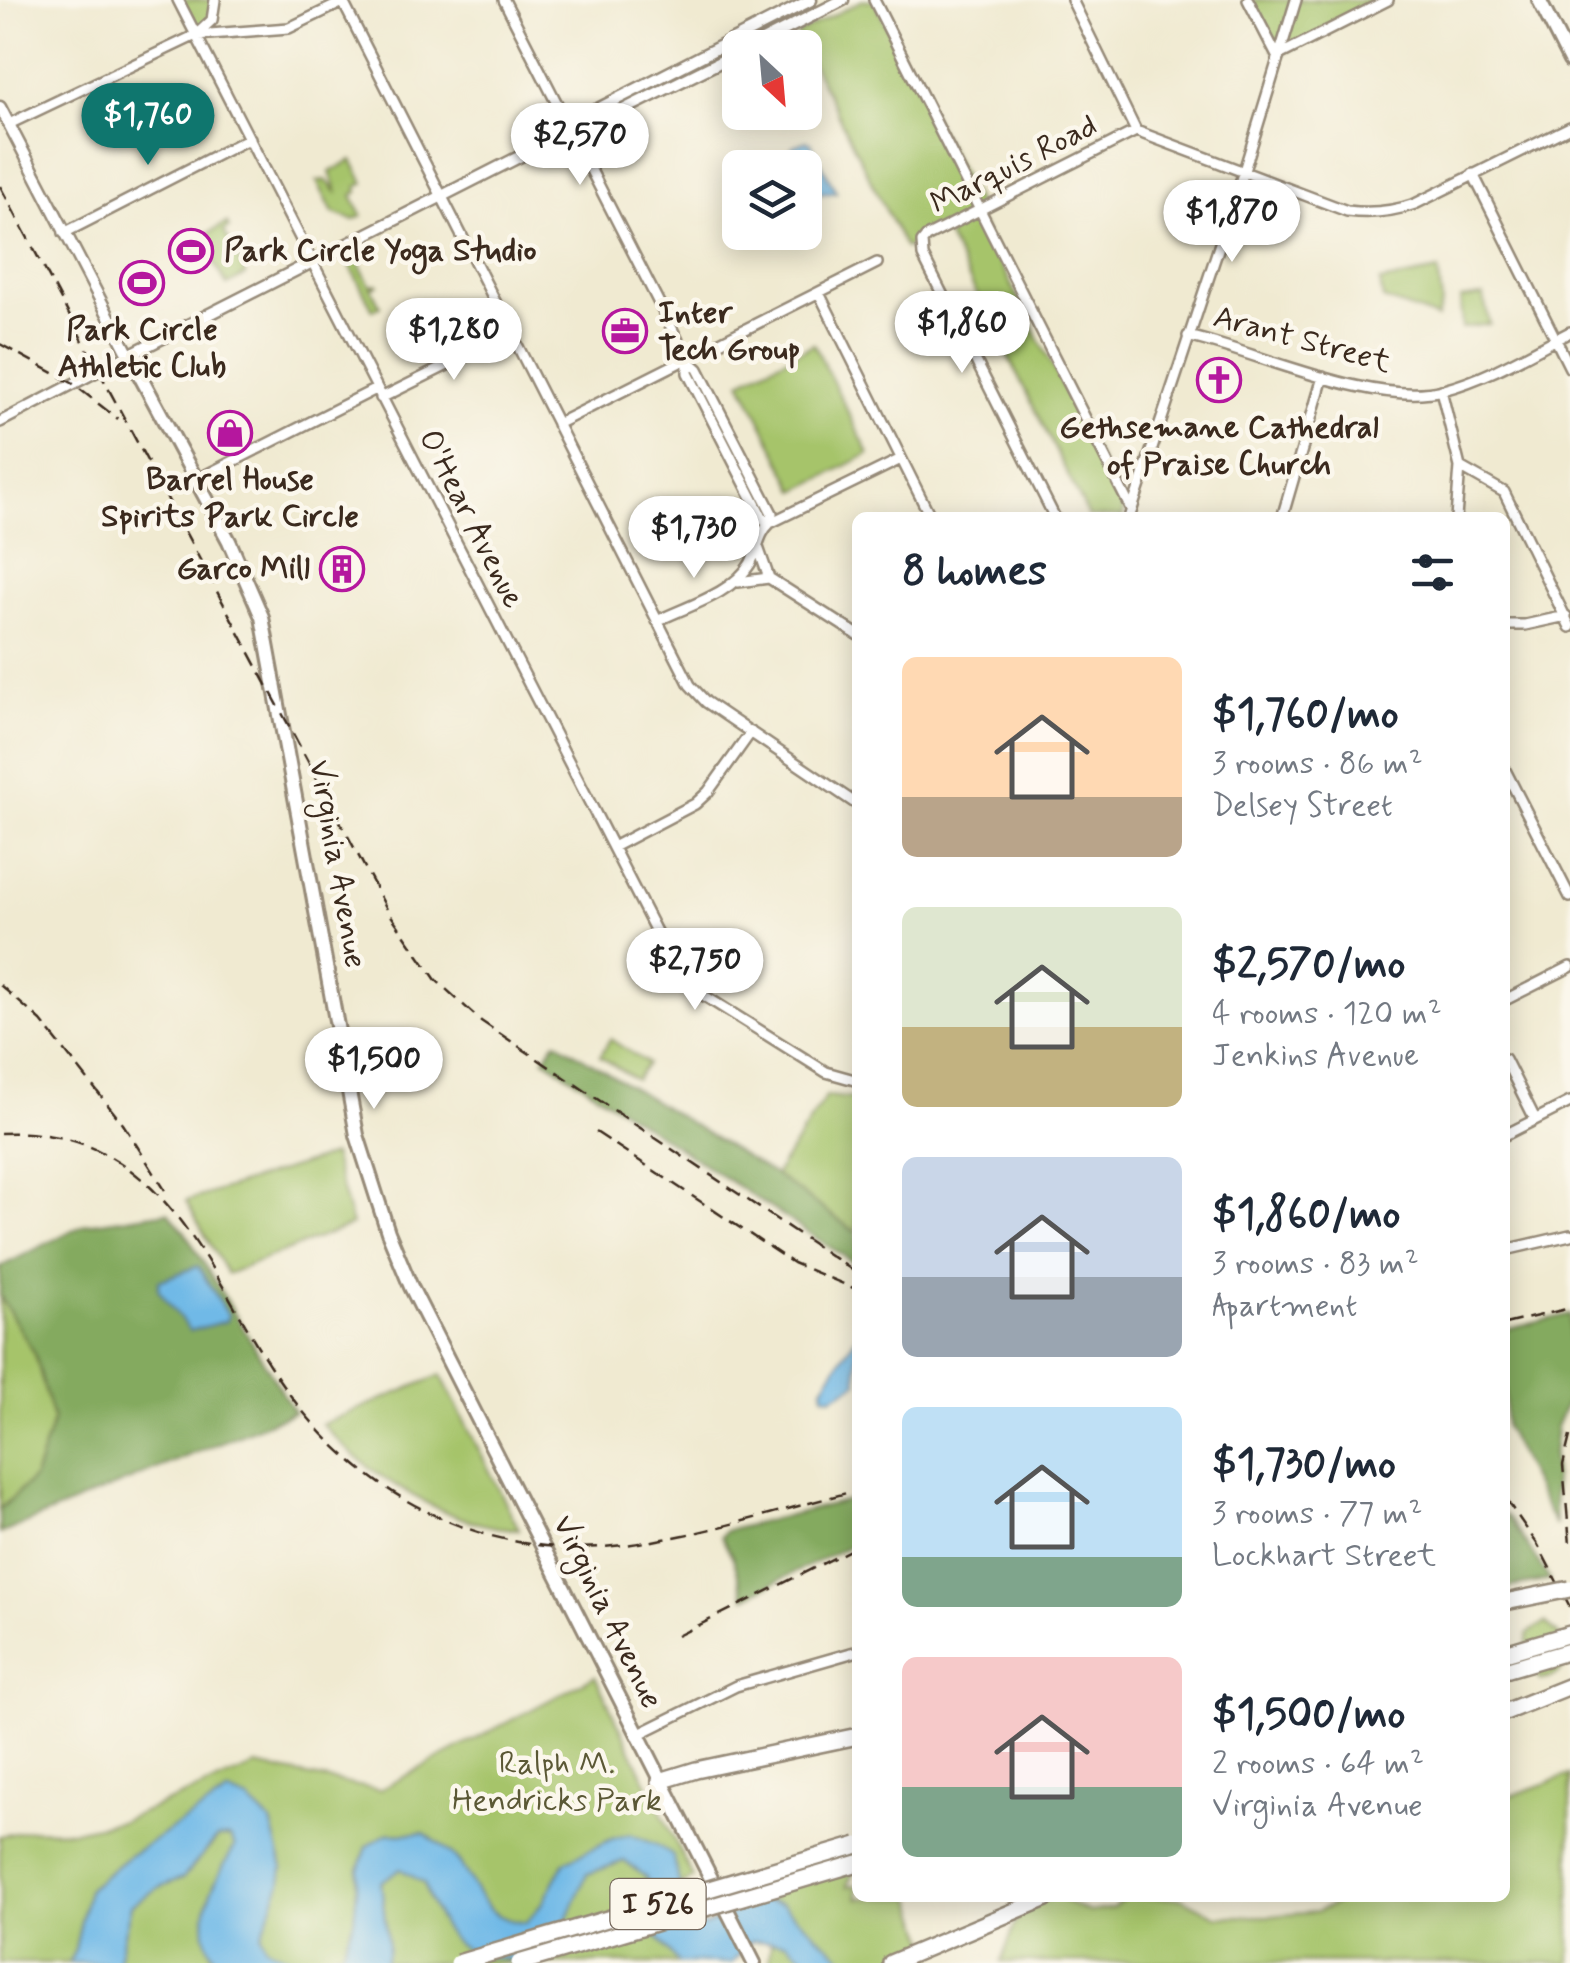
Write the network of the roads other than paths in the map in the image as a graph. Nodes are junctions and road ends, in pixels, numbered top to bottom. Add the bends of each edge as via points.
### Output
1 (178, 0) edge
2 (215, 0) edge
3 (504, 0) edge
4 (811, 0) edge
5 (843, 0) edge
6 (874, 0) edge
7 (1072, 0) edge
8 (1248, 0) edge
9 (1296, 0) edge
10 (1388, 0) edge
11 (1538, 0) edge
12 (344, 1) edge
13 (784, 30) edge
14 (196, 35) junction
15 (1277, 56) junction
16 (722, 61) edge
17 (1570, 61) edge
18 (0, 107) edge
19 (9, 124) junction
20 (1570, 128) edge
21 (572, 130) junction
22 (1136, 131) junction
23 (250, 138) junction
24 (1244, 174) junction
25 (1473, 174) junction
26 (441, 196) junction
27 (980, 210) junction
28 (64, 233) junction
29 (312, 262) junction
30 (877, 264) dead end
31 (819, 293) junction
32 (1570, 332) edge
33 (510, 334) junction
34 (1188, 336) junction
35 (1555, 340) junction
36 (129, 355) junction
37 (688, 360) junction
38 (1570, 368) edge
39 (1324, 377) junction
40 (1440, 390) junction
41 (378, 394) junction
42 (0, 422) edge
43 (556, 424) junction
44 (901, 459) junction
45 (1460, 466) junction
46 (196, 480) junction
47 (929, 512) edge
48 (1052, 512) edge
49 (1130, 512) edge
50 (1130, 512) edge
51 (1284, 512) edge
52 (1456, 512) edge
53 (770, 523) junction
54 (758, 546) junction
55 (770, 578) junction
56 (735, 583) junction
57 (1567, 615) edge
58 (657, 621) junction
59 (1510, 624) edge
60 (1570, 628) edge
61 (852, 630) edge
62 (751, 732) junction
63 (1510, 780) edge
64 (852, 801) edge
65 (613, 847) junction
66 (1570, 898) edge
67 (1570, 967) edge
68 (1510, 997) edge
69 (1510, 1069) edge
70 (852, 1078) edge
71 (1570, 1102) edge
72 (1535, 1120) junction
73 (1510, 1132) edge
74 (1570, 1236) edge
75 (1510, 1249) edge
76 (1570, 1590) edge
77 (1510, 1601) edge
78 (1570, 1634) edge
79 (1570, 1651) edge
80 (1510, 1652) edge
81 (852, 1653) edge
82 (1510, 1669) edge
83 (1570, 1686) edge
84 (1510, 1710) edge
85 (637, 1735) junction
86 (852, 1737) edge
87 (660, 1781) junction
88 (852, 1847) edge
89 (852, 1864) edge
90 (1036, 1902) edge
91 (458, 1963) edge
92 (519, 1963) edge
93 (754, 1963) edge
94 (891, 1963) edge

1 - 14 street, O'Hear Avenue
2 - 14 street via 212,20
3 - 21 street
4 - 21 street via 590,113
5 - 13 street
6 - 27 street
7 - 22 street
8 - 15 street
9 - 15 street
10 - 15 street
11 - 17 main road
12 - 14 street via 289,28
12 - 26 street
14 - 19 street
14 - 23 street, O'Hear Avenue
15 - 24 street
16 - 21 street
18 - 19 street, Virginia Avenue
19 - 28 street, Virginia Avenue
20 - 25 street, Marquis Road
21 - 26 street
21 - 37 street
22 - 24 street, Marquis Road
22 - 27 street, Marquis Road
23 - 28 street
23 - 29 street, O'Hear Avenue
24 - 25 street, Marquis Road via 1366,213 1415,204
24 - 34 street
25 - 35 street
26 - 29 street
26 - 33 street
27 - 48 street, Marquis Road via 926,238 922,256
27 - 49 street
28 - 36 street, Virginia Avenue
29 - 36 street
29 - 41 street, O'Hear Avenue
30 - 31 street
31 - 37 street
31 - 44 street
32 - 35 street, Arant Street
33 - 41 street
33 - 43 street
34 - 39 street, Arant Street
34 - 50 street
35 - 38 street
35 - 40 street, Arant Street
36 - 42 street
36 - 46 main road, Virginia Avenue
37 - 43 street
37 - 53 street via 688,372
39 - 40 street, Arant Street via 1381,392
39 - 51 street
40 - 45 street
41 - 46 street
41 - 65 street, O'Hear Avenue
43 - 58 street
44 - 47 street
44 - 53 street
45 - 52 street
45 - 57 street via 1504,492
46 - 85 main road, Virginia Avenue via 238,558 268,638 364,1164 412,1286
53 - 54 street
54 - 55 street
54 - 56 street
55 - 56 street
55 - 61 street
56 - 58 street
57 - 59 street
57 - 60 street
58 - 62 street via 690,685
62 - 64 street
62 - 65 street via 696,804
63 - 66 street
65 - 70 street, O'Hear Avenue via 668,955 695,990 826,1072
67 - 68 street
69 - 72 street
71 - 72 street
72 - 73 street
74 - 75 street
76 - 77 highway, bridge
78 - 80 highway
79 - 82 highway
81 - 85 street via 736,1686
83 - 84 highway
85 - 87 main road, Virginia Avenue
86 - 87 highway
87 - 93 main road, Virginia Avenue, bridge
88 - 91 highway, I 526, bridge
89 - 92 highway, I 526, bridge
90 - 94 highway

